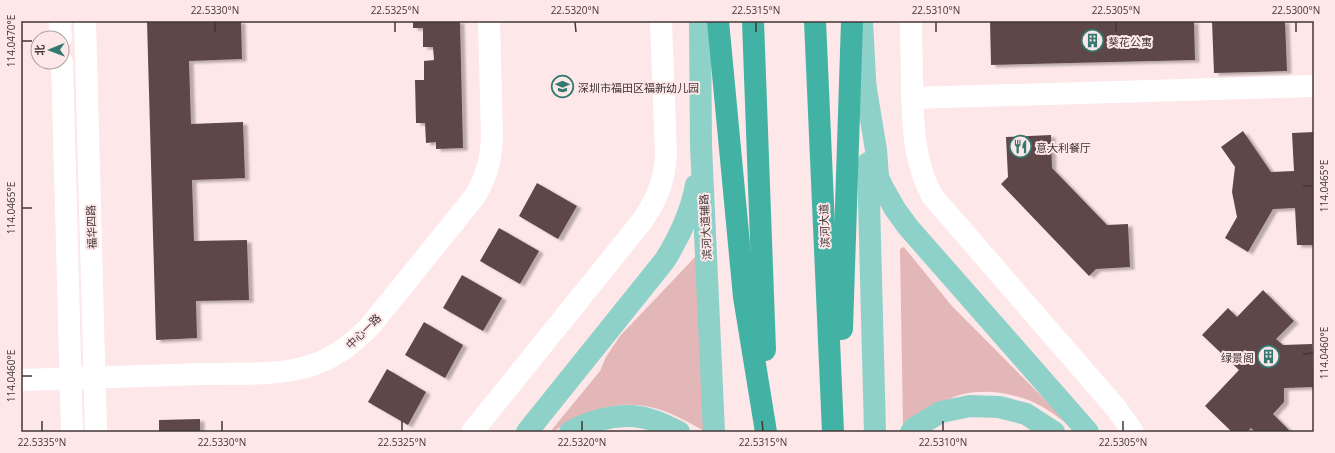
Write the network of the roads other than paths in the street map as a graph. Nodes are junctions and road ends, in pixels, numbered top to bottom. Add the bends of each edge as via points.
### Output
1 (85, 21) edge
2 (489, 21) edge
3 (661, 21) edge
4 (700, 21) edge
5 (718, 21) edge
6 (753, 21) edge
7 (815, 21) edge
8 (852, 21) edge
9 (862, 21) edge
10 (911, 21) edge
11 (62, 70) edge
12 (865, 83) junction
13 (1314, 86) edge
14 (912, 98) junction
15 (702, 146) junction
16 (71, 378) junction
17 (95, 378) junction
18 (21, 380) edge
19 (72, 432) edge
20 (96, 432) edge
21 (472, 432) edge
22 (527, 432) edge
23 (570, 432) edge
24 (679, 432) edge
25 (714, 432) edge
26 (767, 432) edge
27 (833, 432) edge
28 (838, 432) edge
29 (875, 432) edge
30 (911, 432) edge
31 (1054, 432) edge
32 (1088, 432) edge
33 (1133, 432) edge

1 - 17 street, 福华四路
2 - 17 street, 中心一路 via 492,137 489,168 476,194 359,338 330,358 292,370
3 - 21 street via 666,155 660,189 643,220
4 - 15 main road, 滨河大道辅路
5 - 26 highway via 744,297
6 - 26 highway
7 - 27 highway, 滨河大道
8 - 28 highway
9 - 12 main road
10 - 14 street
11 - 16 street
12 - 29 main road
12 - 32 main road via 878,177 895,209 908,228
13 - 14 street
14 - 33 street via 917,155 933,197 1116,408
15 - 22 main road via 693,202 673,247
15 - 25 main road, 滨河大道辅路
16 - 17 street, 中心一路
16 - 18 street, 中心一路
16 - 19 street
17 - 20 street, 福华四路
23 - 24 main road via 608,418 633,416 654,421
30 - 31 main road via 941,412 970,406 999,407 1026,414

